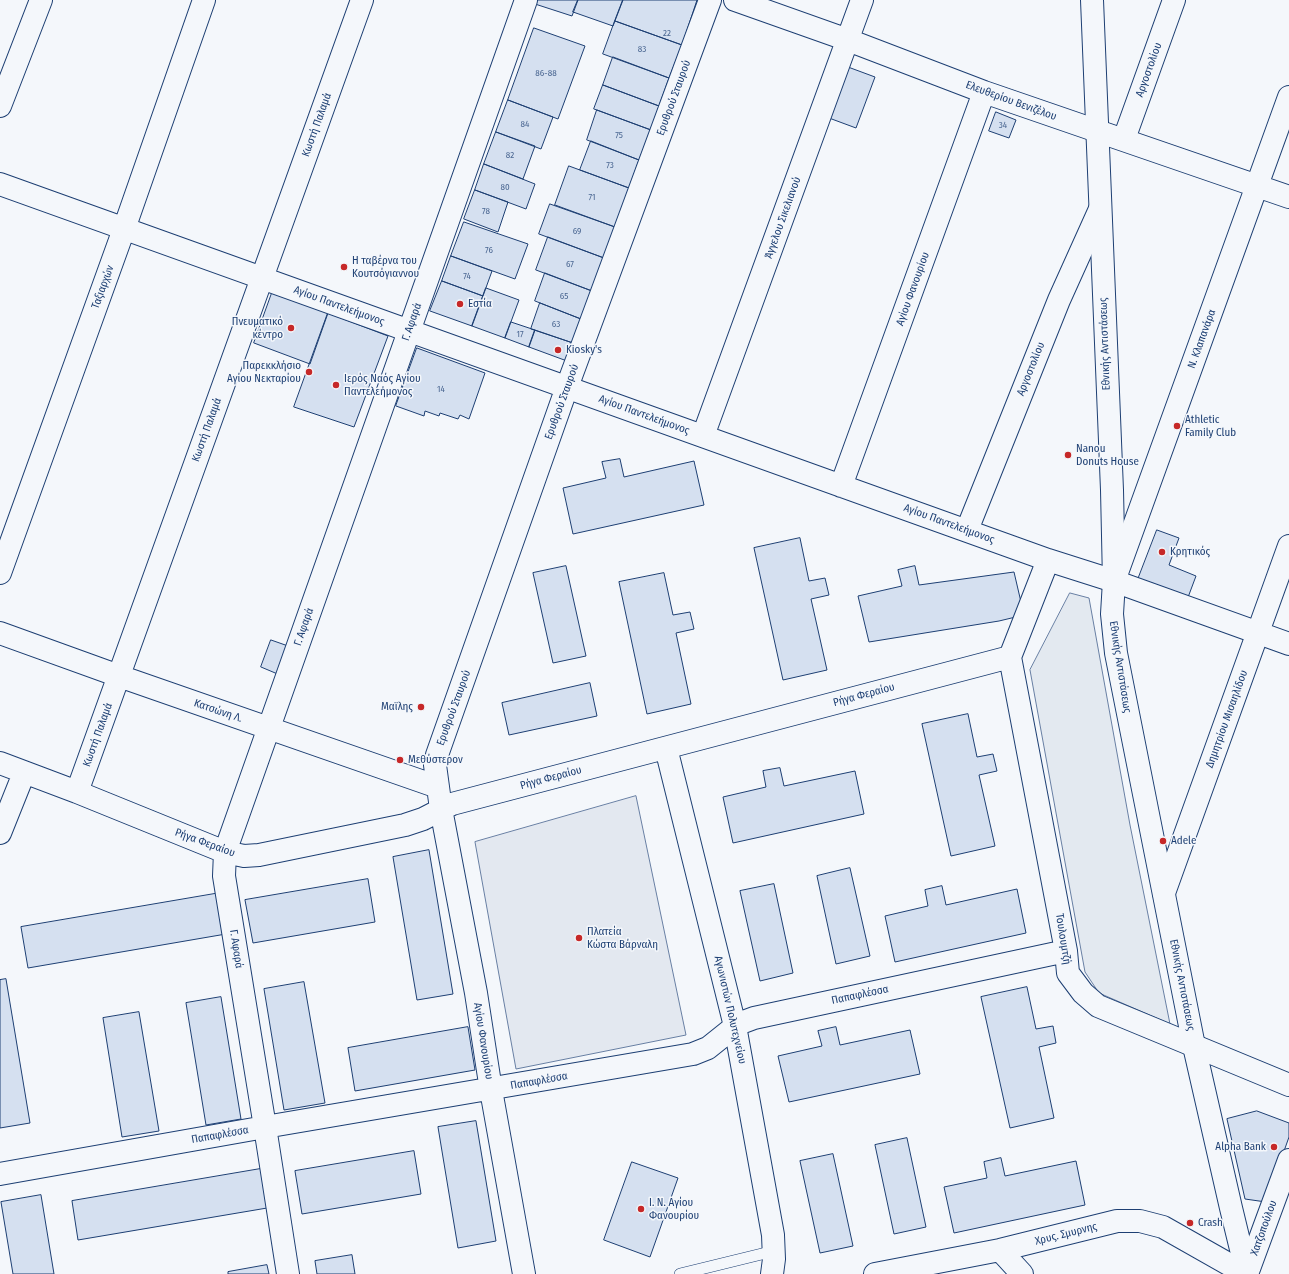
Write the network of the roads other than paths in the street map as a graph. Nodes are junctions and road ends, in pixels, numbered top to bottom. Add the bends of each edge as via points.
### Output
1 (41, 0) edge
2 (204, 0) edge
3 (362, 0) edge
4 (526, 0) edge
5 (710, 0) edge
6 (735, 0) edge
7 (862, 0) edge
8 (1092, 0) edge
9 (1174, 0) edge
10 (848, 40) junction
11 (984, 92) junction
12 (1289, 97) edge
13 (0, 106) edge
14 (1097, 130) junction
15 (1124, 139) junction
16 (0, 184) edge
17 (1257, 186) junction
18 (1289, 197) edge
19 (1100, 209) junction
20 (124, 229) junction
21 (262, 278) junction
22 (409, 331) junction
23 (567, 388) junction
24 (704, 436) junction
25 (841, 486) junction
26 (967, 530) junction
27 (1289, 546) edge
28 (1048, 560) junction
29 (0, 573) edge
30 (1114, 581) junction
31 (0, 633) edge
32 (1258, 633) junction
33 (1289, 644) edge
34 (1010, 657) junction
35 (119, 676) junction
36 (268, 728) junction
37 (666, 748) junction
38 (0, 763) edge
39 (24, 773) junction
40 (438, 787) junction
41 (77, 792) junction
42 (441, 809) junction
43 (0, 832) edge
44 (225, 852) junction
45 (1164, 893) junction
46 (1066, 951) junction
47 (735, 1026) junction
48 (1194, 1046) junction
49 (1289, 1085) edge
50 (491, 1090) junction
51 (265, 1127) junction
52 (1289, 1160) edge
53 (0, 1174) edge
54 (1000, 1250) junction
55 (774, 1251) junction
56 (288, 1274) edge
57 (524, 1274) edge
58 (680, 1274) edge
59 (772, 1274) edge
60 (875, 1274) edge
61 (1022, 1274) edge
62 (1247, 1274) edge

1 - 13 street
2 - 20 street, Ταξιαρχών
3 - 21 street, Κωστή Παλαμά
4 - 22 street, Γ. Αφαρά
5 - 23 street, Ερυθρού Σταυρού
6 - 10 street, Ελευθερίου Βενιζέλου
7 - 10 street, Άγγελου Σικελιανού
8 - 14 street, Εθνικής Αντιστάσεως
9 - 15 street, Αργοστολίου
10 - 11 street, Ελευθερίου Βενιζέλου
10 - 24 street, Άγγελου Σικελιανού
11 - 14 street, Ελευθερίου Βενιζέλου
11 - 25 street, Αγίου Φανουρίου
12 - 17 street, Ν. Κλαπανάρα
14 - 15 street, Ελευθερίου Βενιζέλου
14 - 19 street, Εθνικής Αντιστάσεως
15 - 17 street, Ελευθερίου Βενιζέλου
16 - 20 street, Αγίου Παντελεήμονος
17 - 18 street, Ελευθερίου Βενιζέλου
17 - 30 street, Ν. Κλαπανάρα
19 - 26 street, Αργοστολίου via 1059,300
19 - 30 street, Εθνικής Αντιστάσεως
20 - 21 street, Αγίου Παντελεήμονος
20 - 29 street, Ταξιαρχών
21 - 22 street, Αγίου Παντελεήμονος
21 - 35 street, Κωστή Παλαμά
22 - 23 street, Αγίου Παντελεήμονος
22 - 36 street, Γ. Αφαρά
23 - 24 street, Αγίου Παντελεήμονος
23 - 40 street, Ερυθρού Σταυρού via 437,756 435,765
24 - 25 street, Αγίου Παντελεήμονος
25 - 26 street, Αγίου Παντελεήμονος
26 - 28 street, Αγίου Παντελεήμονος
27 - 32 street, Δημητρίου Μισαηλίδου
28 - 30 street, Αγίου Παντελεήμονος
28 - 34 street
30 - 32 street, Αγίου Παντελεήμονος
30 - 45 street, Εθνικής Αντιστάσεως via 1112,614 1116,653
31 - 35 street, Κατσώνη Λ.
32 - 33 street, Αγίου Παντελεήμονος
32 - 45 street, Δημητρίου Μισαηλίδου
34 - 37 street, Ρήγα Φεραίου
34 - 46 street, Τουλουμτζή
35 - 36 street, Κατσώνη Λ.
35 - 41 street, Κωστή Παλαμά
36 - 40 street, Κατσώνη Λ.
36 - 44 street, Γ. Αφαρά
37 - 42 street, Ρήγα Φεραίου
37 - 47 street, Αγωνιστών Πολυτεχνείου
38 - 39 street, Ρήγα Φεραίου
39 - 41 street, Ρήγα Φεραίου
39 - 43 street
40 - 42 street, Ερυθρού Σταυρού
41 - 44 street, Ρήγα Φεραίου
42 - 44 street, Ρήγα Φεραίου via 405,825 259,855 244,856
42 - 50 street, Αγίου Φανουρίου via 476,993
44 - 51 street, Γ. Αφαρά via 224,876
45 - 48 street, Εθνικής Αντιστάσεως
46 - 47 street, Παπαφλέσσα via 754,1018
46 - 48 street, Τουλουμτζή via 1068,973 1083,994 1098,1006
47 - 50 street, Παπαφλέσσα via 708,1048 693,1054
47 - 55 street, Αγωνιστών Πολυτεχνείου
48 - 49 street, Τουλουμτζή
48 - 62 street, Εθνικής Αντιστάσεως
50 - 51 street, Παπαφλέσσα
50 - 57 street, Αγίου Φανουρίου
51 - 53 street, Παπαφλέσσα
51 - 56 street, Γ. Αφαρά
52 - 62 street, Χατζοπούλου
54 - 60 street, Χρυς. Σμυρνης
54 - 61 street
54 - 62 street, Χρυς. Σμυρνης via 1117,1221 1140,1221 1163,1227
55 - 58 lane
55 - 59 street, Αγωνιστών Πολυτεχνείου

